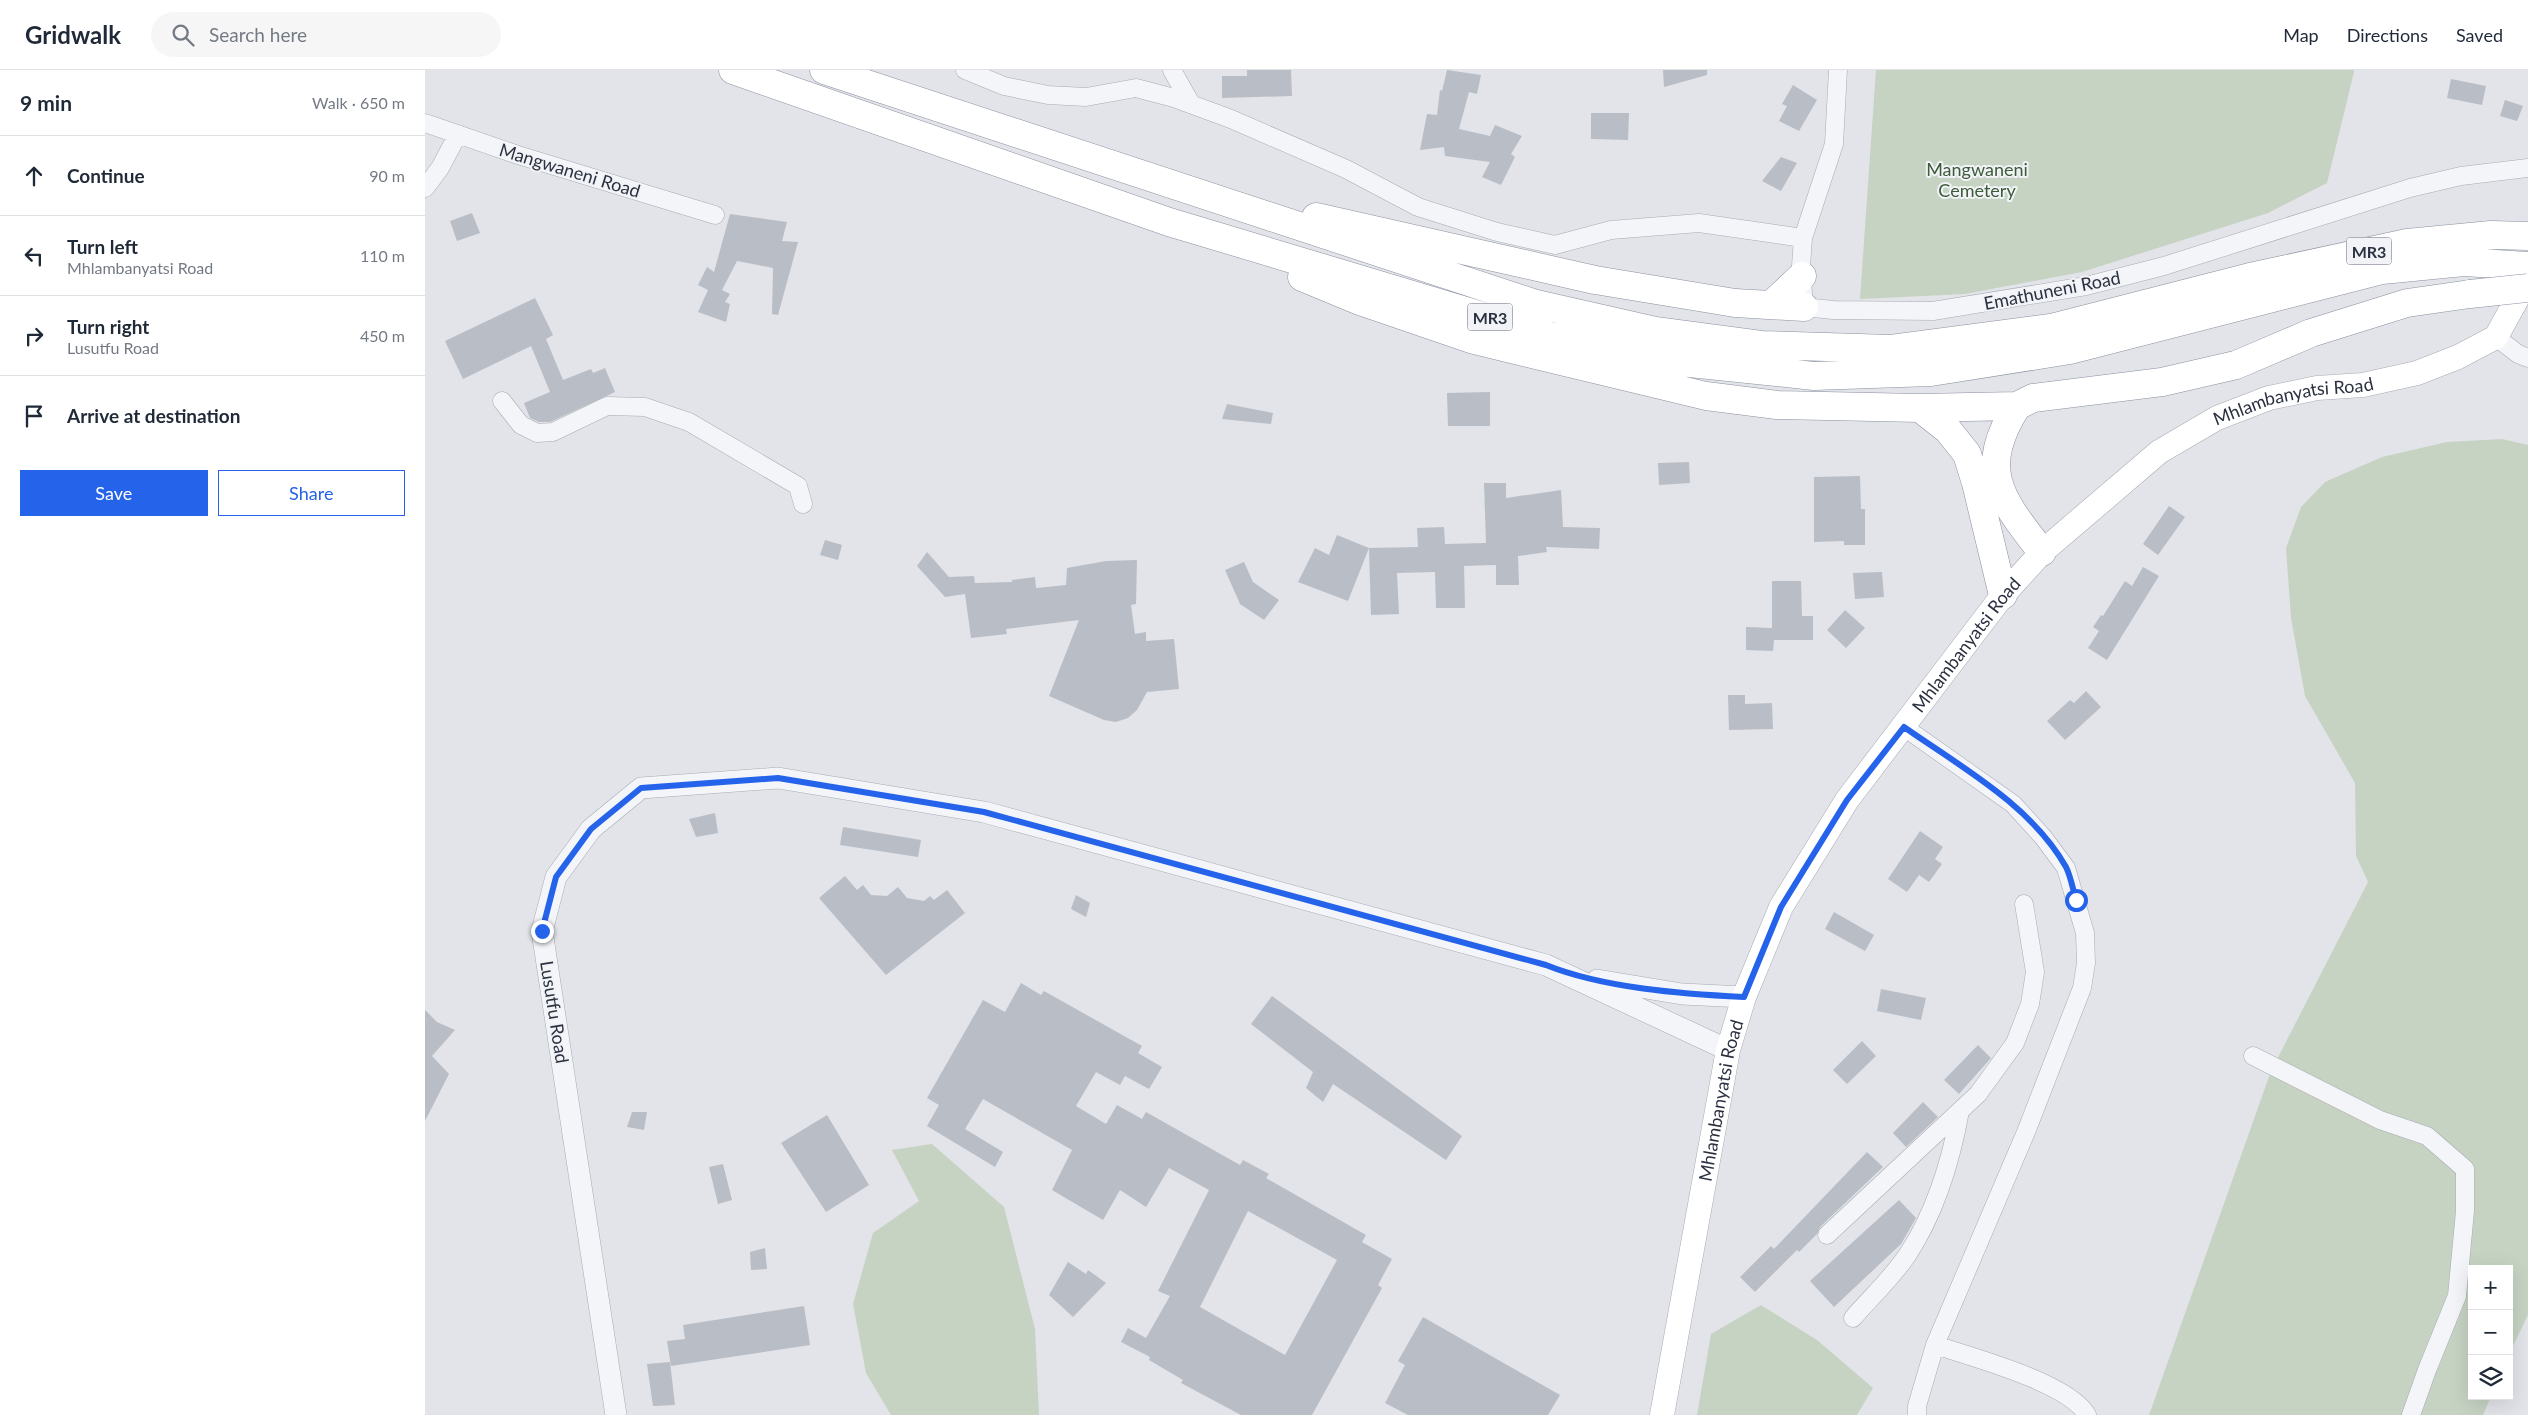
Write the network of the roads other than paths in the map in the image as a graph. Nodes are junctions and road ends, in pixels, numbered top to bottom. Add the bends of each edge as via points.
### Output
1 (733, 70) edge
2 (823, 70) edge
3 (965, 70) edge
4 (1172, 70) edge
5 (1838, 70) edge
6 (1191, 104) junction
7 (425, 123) edge
8 (458, 134) junction
9 (2528, 168) edge
10 (1162, 180) junction
11 (425, 188) edge
12 (715, 216) dead end
13 (1169, 222) junction
14 (2528, 236) edge
15 (1803, 238) junction
16 (2528, 266) edge
17 (1802, 276) junction
18 (2528, 279) edge
19 (2528, 288) edge
20 (1771, 305) junction
21 (1804, 307) junction
22 (2496, 337) junction
23 (2528, 358) edge
24 (502, 402) dead end
25 (2017, 406) junction
26 (1920, 408) junction
27 (803, 504) dead end
28 (2043, 552) junction
29 (2003, 595) junction
30 (1904, 727) junction
31 (2025, 904) dead end
32 (1570, 975) junction
33 (1744, 997) junction
34 (1728, 1050) junction
35 (2253, 1056) dead end
36 (1960, 1111) junction
37 (1827, 1235) dead end
38 (1853, 1318) dead end
39 (1935, 1345) junction
40 (616, 1415) edge
41 (1663, 1415) edge
42 (1917, 1415) edge
43 (2087, 1415) edge
44 (2411, 1415) edge

1 - 13 highway, MR3
2 - 10 highway, MR3
3 - 6 street via 1005,86 1048,95 1087,97 1136,88
4 - 6 street
5 - 15 street via 1834,144
6 - 15 street via 1346,169 1418,207 1497,232 1555,244 1611,230 1699,223
7 - 8 street, Mangwaneni Road
8 - 11 street
8 - 12 street, Mangwaneni Road
9 - 21 street, Emathuneni Road via 2461,176 2410,188 2164,266 2086,286 1933,311
10 - 14 highway, MR3 via 1353,246 1536,304 1655,331 1761,345 1891,349 2051,328 2250,277 2407,243 2491,235
10 - 20 highway via 1595,280 1735,304
13 - 16 highway, MR3 via 1549,336 1680,362 1814,376 1931,372 2069,350 2382,270 2464,262
13 - 26 highway via 1360,301 1474,340 1705,396 1777,405
15 - 17 street
17 - 20 highway
17 - 21 street
18 - 22 main road
19 - 25 highway, bridge via 2407,303 2311,333 2236,365 2162,382 2033,398
20 - 21 highway
22 - 23 street
22 - 28 main road, Mhlambanyatsi Road via 2417,373 2363,385 2317,388 2269,398 2217,418 2159,452
24 - 27 street via 521,425 537,433 553,432 607,406 645,407 689,422 798,486
25 - 26 highway
25 - 28 highway via 2000,438 1996,463 1999,489 2010,510
26 - 29 highway via 1948,430 1967,454
28 - 29 main road, Mhlambanyatsi Road
29 - 30 main road, Mhlambanyatsi Road
30 - 33 main road, Mhlambanyatsi Road via 1847,800 1781,907
30 - 39 street via 2013,804 2043,836 2067,868 2085,933 2086,963 2082,988 2026,1132
31 - 36 street via 2035,972 2030,1004 2015,1043 1978,1094
32 - 33 street, Lusutfu Road via 1681,994
32 - 34 street, Lusutfu Road
32 - 40 street, Lusutfu Road via 1546,965 984,812 778,778 641,788 591,829 556,877 542,931
33 - 34 main road, Mhlambanyatsi Road
34 - 41 main road, Mhlambanyatsi Road
35 - 44 street via 2380,1120 2427,1136 2465,1169 2465,1211 2457,1296
36 - 37 street
36 - 38 street via 1954,1144 1937,1199 1908,1254
39 - 42 street
39 - 43 street via 2000,1366 2063,1392 2083,1407

